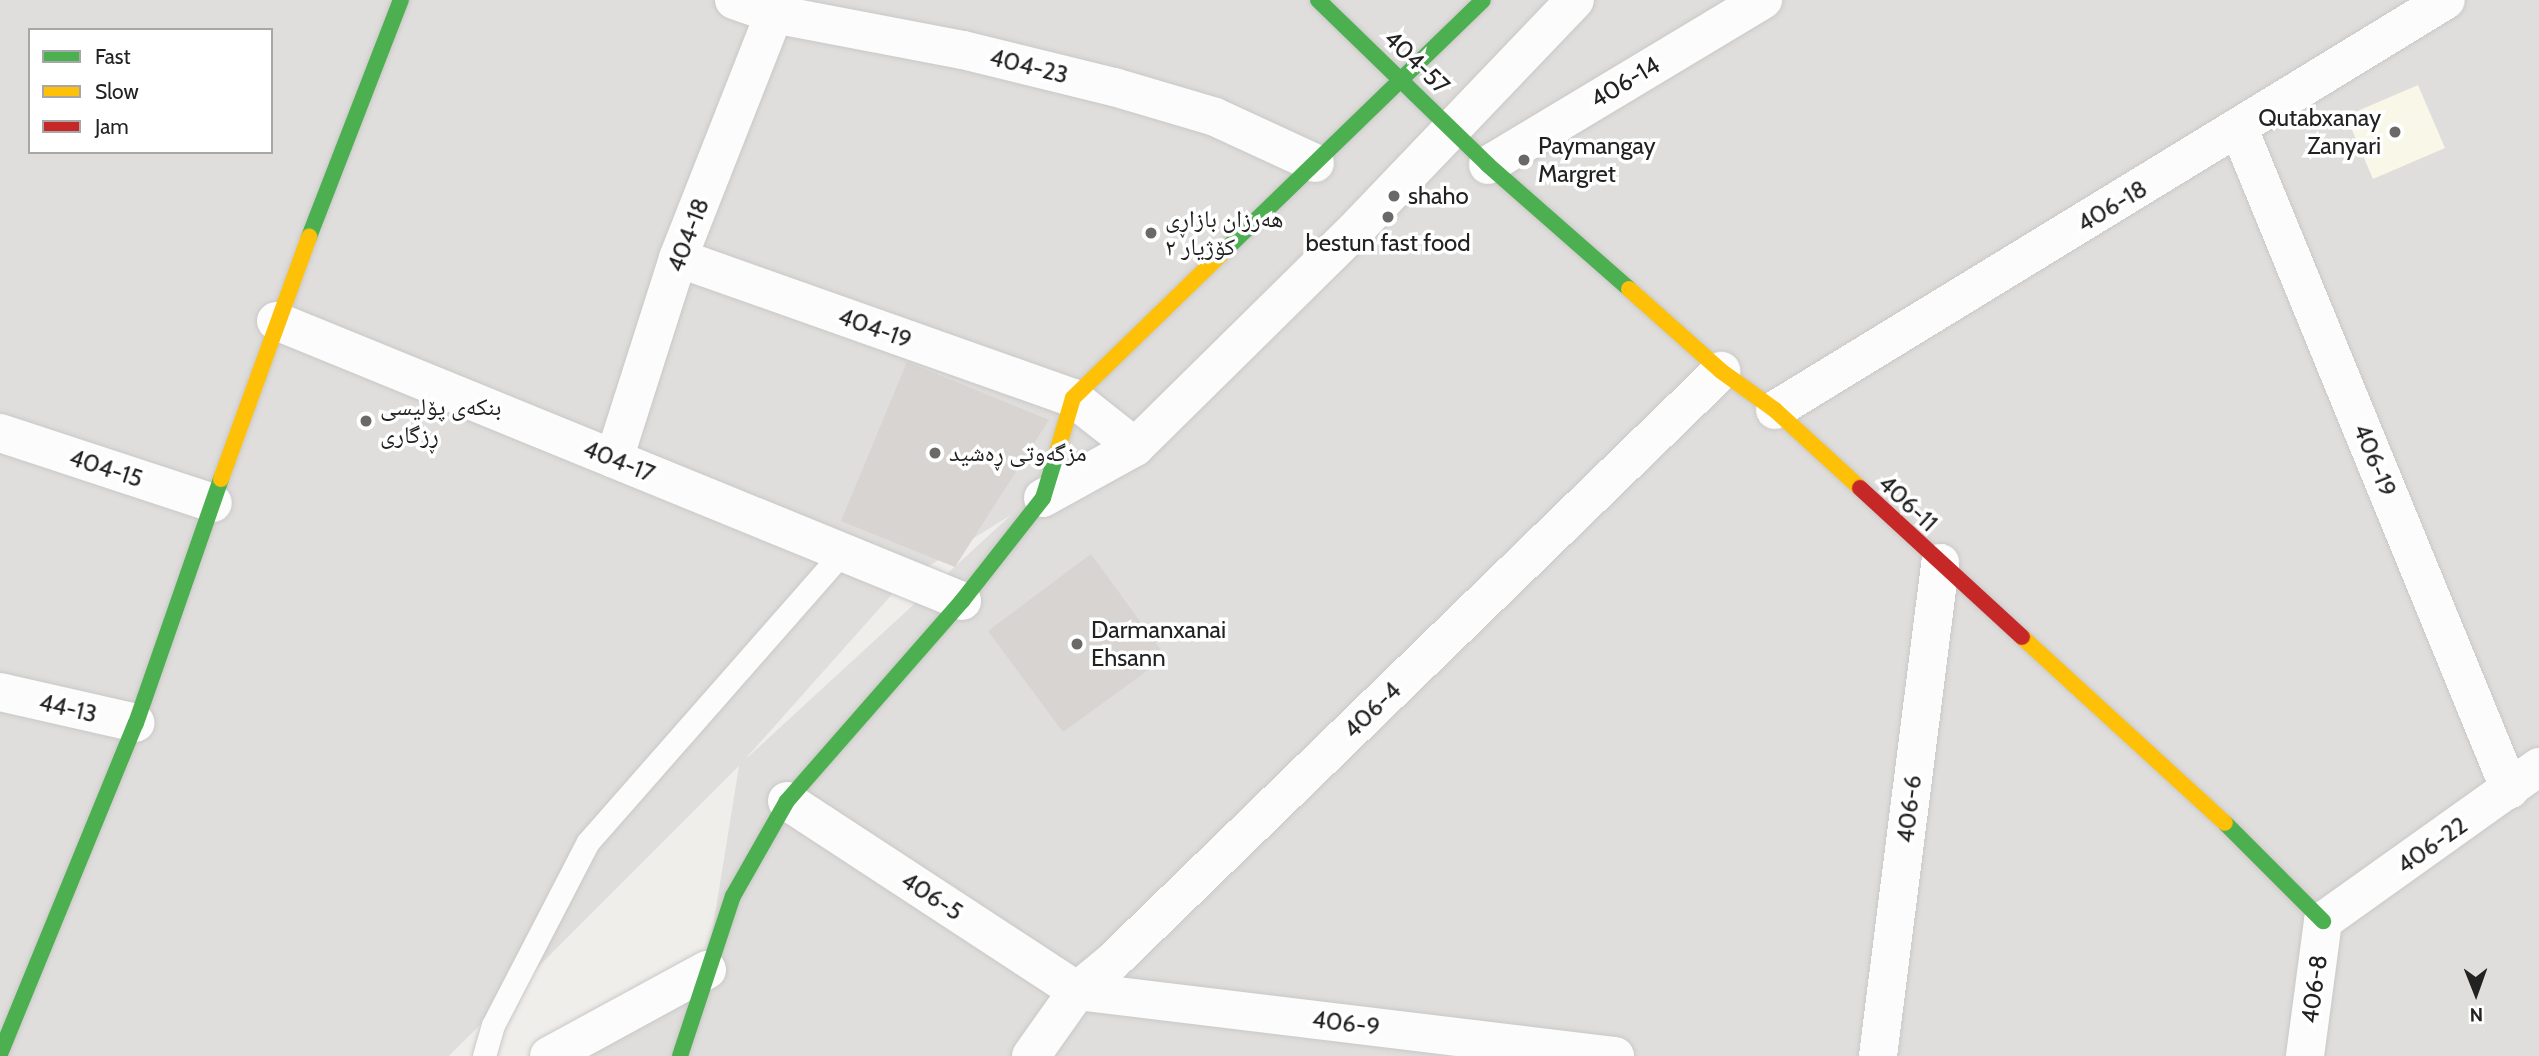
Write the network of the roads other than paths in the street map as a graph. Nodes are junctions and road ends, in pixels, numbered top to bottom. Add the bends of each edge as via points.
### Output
1 (401, 0) edge
2 (734, 0) edge
3 (1318, 0) edge
4 (1483, 0) edge
5 (1575, 0) edge
6 (1763, 0) edge
7 (2446, 0) edge
8 (774, 14) junction
9 (1404, 80) junction
10 (1452, 129) junction
11 (2239, 129) junction
12 (1315, 163) junction
13 (1488, 165) junction
14 (678, 258) junction
15 (276, 321) junction
16 (1721, 371) junction
17 (1073, 398) junction
18 (1775, 410) junction
19 (0, 433) edge
20 (1135, 447) junction
21 (614, 459) junction
22 (1043, 498) junction
23 (213, 503) junction
24 (843, 552) junction
25 (1940, 563) junction
26 (962, 601) junction
27 (0, 692) edge
28 (136, 723) junction
29 (2525, 779) edge
30 (787, 801) junction
31 (2323, 921) junction
32 (707, 970) junction
33 (1077, 991) junction
34 (0, 1054) edge
35 (484, 1056) edge
36 (549, 1056) edge
37 (680, 1056) edge
38 (1031, 1056) edge
39 (1615, 1056) edge
40 (1878, 1056) edge
41 (2305, 1056) edge

1 - 15 street
2 - 8 street, 404-23
3 - 9 street, 404-57
4 - 9 street
5 - 10 street
6 - 13 street, 406-14
7 - 11 street, 406-18
8 - 12 street, 404-23 via 963,50 1114,87 1215,117
8 - 14 street, 404-18
9 - 10 street, 404-57
9 - 12 street
10 - 13 street, 406-11
10 - 20 street
11 - 18 street, 406-18
11 - 29 street, 406-19
12 - 17 street
13 - 16 street, 406-11
14 - 17 street, 404-19
14 - 21 street, 404-18
15 - 21 street, 404-17
15 - 23 street
16 - 18 street, 406-11
16 - 33 street, 406-4
17 - 20 street, 404-19
17 - 22 street
18 - 25 street, 406-11
19 - 23 street, 404-15
20 - 22 street
21 - 24 street, 404-17
22 - 26 street
23 - 28 street
24 - 26 street, 404-17
24 - 35 lane via 588,842 493,1025
25 - 31 street, 406-11 via 2263,858
25 - 40 street, 406-6
26 - 30 street
27 - 28 street, 44-13
28 - 34 street
29 - 31 street, 406-22
30 - 32 street via 733,895
30 - 33 street, 406-5
31 - 41 street, 406-8
32 - 36 street
32 - 37 street
33 - 38 street, 406-4
33 - 39 street, 406-9

